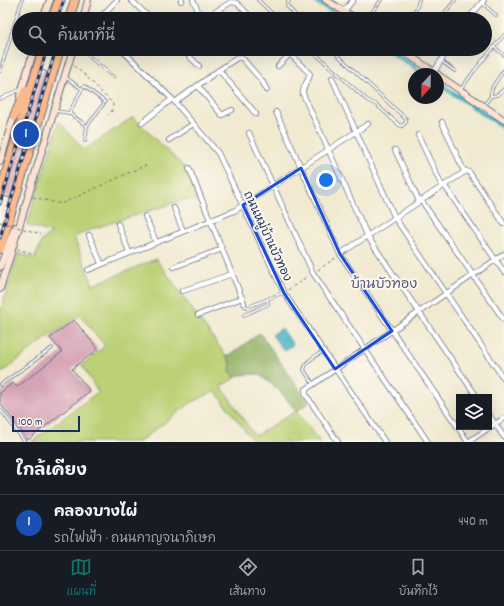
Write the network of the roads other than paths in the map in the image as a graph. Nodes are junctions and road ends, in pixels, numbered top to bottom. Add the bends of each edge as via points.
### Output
1 (22, 0) edge
2 (49, 0) edge
3 (58, 0) edge
4 (75, 0) edge
5 (88, 0) edge
6 (116, 0) edge
7 (131, 0) edge
8 (193, 0) edge
9 (258, 0) edge
10 (289, 0) edge
11 (326, 0) edge
12 (352, 0) edge
13 (380, 0) edge
14 (419, 0) edge
15 (455, 0) edge
16 (482, 1) edge
17 (344, 11) joint
18 (18, 12) edge
19 (45, 12) edge
20 (54, 12) edge
21 (71, 12) edge
22 (85, 12) edge
23 (105, 12) edge
24 (144, 12) edge
25 (199, 12) edge
26 (215, 12) edge
27 (247, 12) edge
28 (271, 12) edge
29 (293, 12) edge
30 (372, 12) edge
31 (414, 12) edge
32 (446, 12) edge
33 (473, 12) edge
34 (496, 15) dead end
35 (12, 32) edge
36 (504, 35) edge
37 (494, 47) junction
38 (492, 50) edge
39 (504, 55) edge
40 (32, 56) edge
41 (41, 56) edge
42 (58, 56) edge
43 (71, 56) edge
44 (89, 56) edge
45 (128, 56) edge
46 (189, 56) edge
47 (288, 56) edge
48 (292, 56) edge
49 (318, 56) edge
50 (339, 56) edge
51 (410, 56) edge
52 (444, 56) edge
53 (487, 56) edge
54 (39, 61) junction
55 (441, 61) junction
56 (200, 66) dead end
57 (278, 66) dead end
58 (427, 68) edge
59 (438, 68) edge
60 (0, 70) edge
61 (219, 70) junction
62 (504, 70) edge
63 (455, 71) dead end
64 (64, 76) junction
65 (113, 78) dead end
66 (332, 78) dead end
67 (444, 79) edge
68 (198, 86) junction
69 (22, 88) junction
70 (82, 89) junction
71 (504, 89) edge
72 (267, 90) dead end
73 (461, 90) junction
74 (491, 96) junction
75 (0, 99) edge
76 (173, 101) junction
77 (483, 106) junction
78 (232, 110) dead end
79 (54, 111) junction
80 (276, 112) dead end
81 (69, 113) junction
82 (256, 114) dead end
83 (14, 116) junction
84 (504, 120) edge
85 (442, 122) dead end
86 (142, 123) dead end
87 (193, 124) junction
88 (368, 124) dead end
89 (87, 126) junction
90 (357, 132) junction
91 (249, 133) dead end
92 (418, 135) dead end
93 (169, 140) dead end
94 (85, 141) dead end
95 (329, 149) junction
96 (395, 150) dead end
97 (0, 162) edge
98 (189, 168) dead end
99 (301, 168) junction
100 (464, 171) junction
101 (443, 186) junction
102 (273, 187) junction
103 (0, 193) edge
104 (29, 193) junction
105 (420, 200) junction
106 (243, 205) junction
107 (174, 208) dead end
108 (145, 216) dead end
109 (395, 218) junction
110 (210, 220) junction
111 (118, 224) dead end
112 (504, 224) edge
113 (183, 231) junction
114 (89, 235) dead end
115 (368, 237) junction
116 (156, 242) junction
117 (0, 249) edge
118 (222, 249) junction
119 (129, 252) junction
120 (340, 254) junction
121 (504, 254) edge
122 (496, 260) junction
123 (101, 264) junction
124 (0, 267) edge
125 (174, 267) dead end
126 (88, 270) dead end
127 (504, 272) edge
128 (232, 274) junction
129 (473, 276) junction
130 (0, 289) edge
131 (182, 291) dead end
132 (284, 293) junction
133 (446, 293) junction
134 (267, 300) junction
135 (243, 301) junction
136 (419, 313) junction
137 (198, 315) dead end
138 (244, 315) dead end
139 (504, 320) edge
140 (392, 332) junction
141 (52, 348) dead end
142 (365, 349) junction
143 (323, 351) junction
144 (335, 369) junction
145 (504, 379) edge
146 (313, 384) junction
147 (0, 385) edge
148 (475, 394) edge
149 (0, 409) edge
150 (504, 418) edge
151 (492, 420) edge
152 (495, 424) junction
153 (504, 437) edge
154 (25, 442) edge
155 (338, 442) edge
156 (385, 442) edge
157 (428, 442) edge

1 - 18 lane
2 - 19 main road
3 - 20 highway
4 - 21 highway
5 - 22 main road
6 - 23 street
7 - 24 street
8 - 25 street
9 - 28 lane
10 - 29 lane via 287,6
11 - 17 main road
12 - 17 street
13 - 30 lane
14 - 31 lane
15 - 32 lane
16 - 33 street
16 - 34 lane
26 - 27 street via 231,2 237,3
35 - 60 lane
36 - 37 lane
37 - 38 lane
37 - 39 lane
40 - 69 main road
41 - 54 highway
42 - 117 highway
43 - 64 main road
44 - 65 lane
45 - 76 street, ถนนหมู่บ้านบัวทอง
46 - 56 street
47 - 57 street
48 - 95 street via 310,74 303,94
49 - 50 lane via 367,100 402,126 406,118
51 - 58 main road
52 - 55 street
53 - 73 lane
54 - 83 highway
54 - 103 highway
55 - 59 street
55 - 63 lane
61 - 68 street
61 - 72 street via 237,58 242,58
61 - 82 street
62 - 74 lane via 493,86
64 - 70 lane
64 - 79 main road
66 - 90 street
67 - 73 main road
68 - 76 street
68 - 78 street via 222,115
69 - 75 lane
69 - 83 main road
70 - 81 lane
70 - 89 lane via 84,86 104,102
71 - 74 lane
73 - 77 main road
74 - 77 lane
76 - 86 street
76 - 87 street, ถนนหมู่บ้านบัวทอง
77 - 84 main road
79 - 81 lane
79 - 104 main road
80 - 99 street
81 - 89 lane
83 - 97 main road
85 - 100 street
87 - 93 street
87 - 106 street, ถนนหมู่บ้านบัวทอง via 218,154
88 - 90 street
89 - 94 lane
90 - 95 street
90 - 109 street
91 - 102 street
92 - 101 street
95 - 99 street
95 - 115 street
96 - 105 street
98 - 110 street
99 - 102 street
99 - 120 street
100 - 101 street
100 - 112 street via 470,172
101 - 105 street
101 - 122 street
102 - 106 street
102 - 142 street via 313,273
104 - 124 main road
104 - 130 main road
105 - 109 street
105 - 129 street
106 - 110 street
106 - 132 street, ถนนหมู่บ้านบัวทอง
107 - 113 street
108 - 116 street
109 - 115 street
109 - 133 street
110 - 113 street
110 - 118 street
111 - 119 street
113 - 116 street
114 - 123 street
115 - 120 street
115 - 136 street
116 - 119 street
118 - 125 street
118 - 128 street
119 - 123 street
120 - 140 street
121 - 122 street
122 - 127 street
122 - 129 street
123 - 126 street
128 - 131 street
128 - 135 street
129 - 133 street
129 - 139 street
132 - 134 lane
132 - 143 street, ถนนหมู่บ้านบัวทอง
133 - 136 street
133 - 145 street
134 - 135 lane via 248,307
134 - 138 lane via 268,304
135 - 137 street
136 - 140 street
136 - 148 street
140 - 142 street
140 - 152 street via 468,442
141 - 147 lane
142 - 144 street
142 - 157 street
143 - 144 street, ถนนหมู่บ้านบัวทอง
143 - 146 lane via 305,365 304,370
144 - 146 street
144 - 156 street, ถนนหมู่บ้านบัวทอง
146 - 155 street via 304,392
149 - 154 lane
150 - 152 street
151 - 152 street
152 - 153 street

